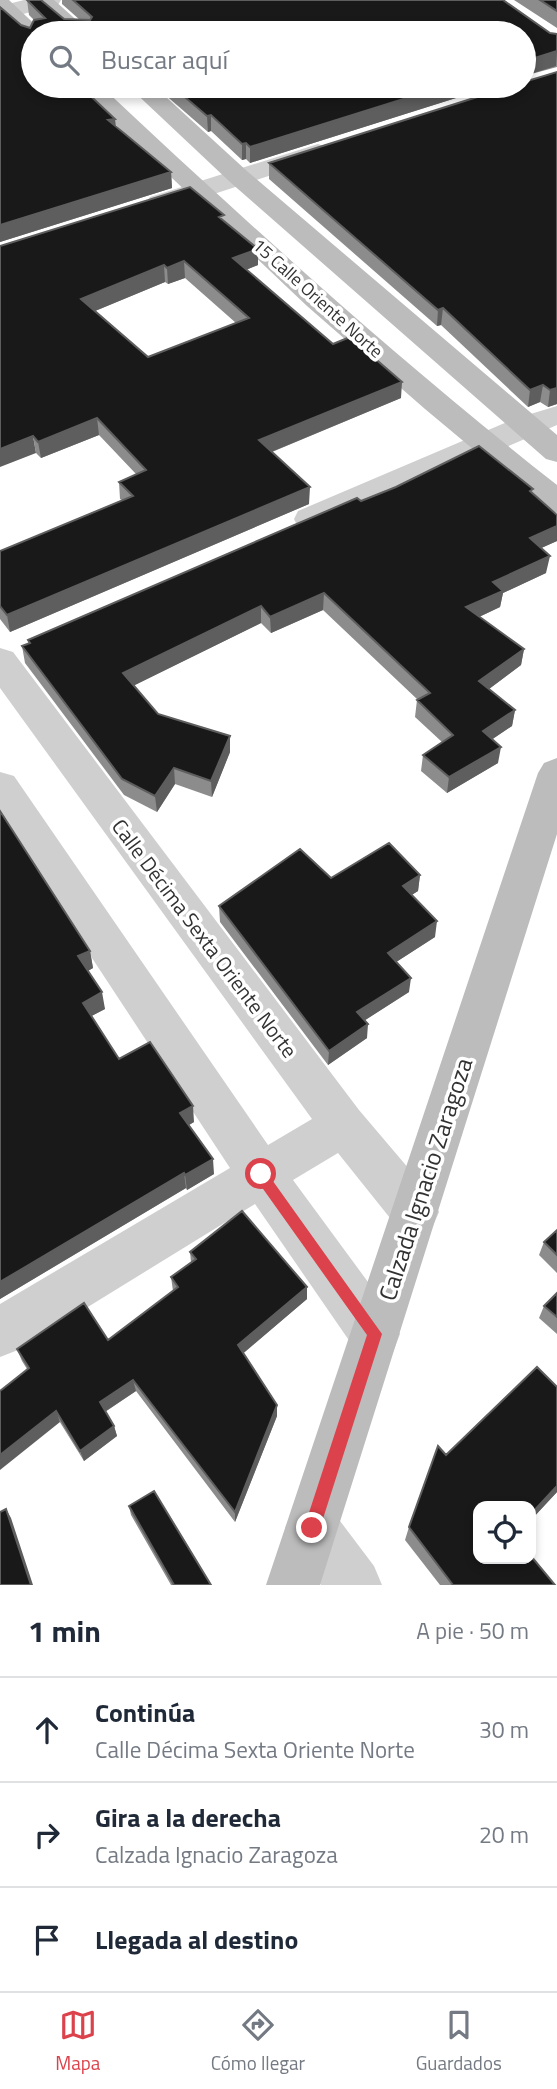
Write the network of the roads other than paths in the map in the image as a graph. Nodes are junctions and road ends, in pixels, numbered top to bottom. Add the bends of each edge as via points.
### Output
1 (44, 1) edge
2 (3, 9) edge
3 (66, 21) edge
4 (21, 24) edge
5 (100, 98) edge
6 (153, 98) edge
7 (345, 143) edge
8 (239, 177) junction
9 (197, 191) junction
10 (132, 212) edge
11 (557, 415) edge
12 (525, 426) junction
13 (483, 444) junction
14 (557, 452) edge
15 (557, 502) edge
16 (280, 532) edge
17 (8, 652) edge
18 (557, 773) edge
19 (0, 787) edge
20 (343, 1125) junction
21 (261, 1174) junction
22 (415, 1212) junction
23 (0, 1332) edge
24 (375, 1334) junction
25 (312, 1528) junction
26 (293, 1585) edge
27 (355, 1585) edge

1 - 2 street
1 - 3 main road
2 - 4 main road
5 - 9 main road, 15 Calle Oriente Norte
6 - 8 main road, 15 Calle Oriente Norte
7 - 8 street
8 - 9 street
8 - 12 main road, 15 Calle Oriente Norte
9 - 10 street
9 - 13 main road, 15 Calle Oriente Norte
11 - 12 street
12 - 13 street
12 - 14 main road, 15 Calle Oriente Norte
13 - 15 main road, 15 Calle Oriente Norte
13 - 16 street
17 - 20 street, Calle Décima Sexta Oriente Norte
18 - 22 main road, Calzada Ignacio Zaragoza
19 - 21 street
20 - 21 street
20 - 22 street, Calle Décima Sexta Oriente Norte
21 - 23 street
21 - 24 street
22 - 24 main road, Calzada Ignacio Zaragoza
24 - 25 main road, Calzada Ignacio Zaragoza
25 - 26 main road, Calzada Ignacio Zaragoza
25 - 27 street

